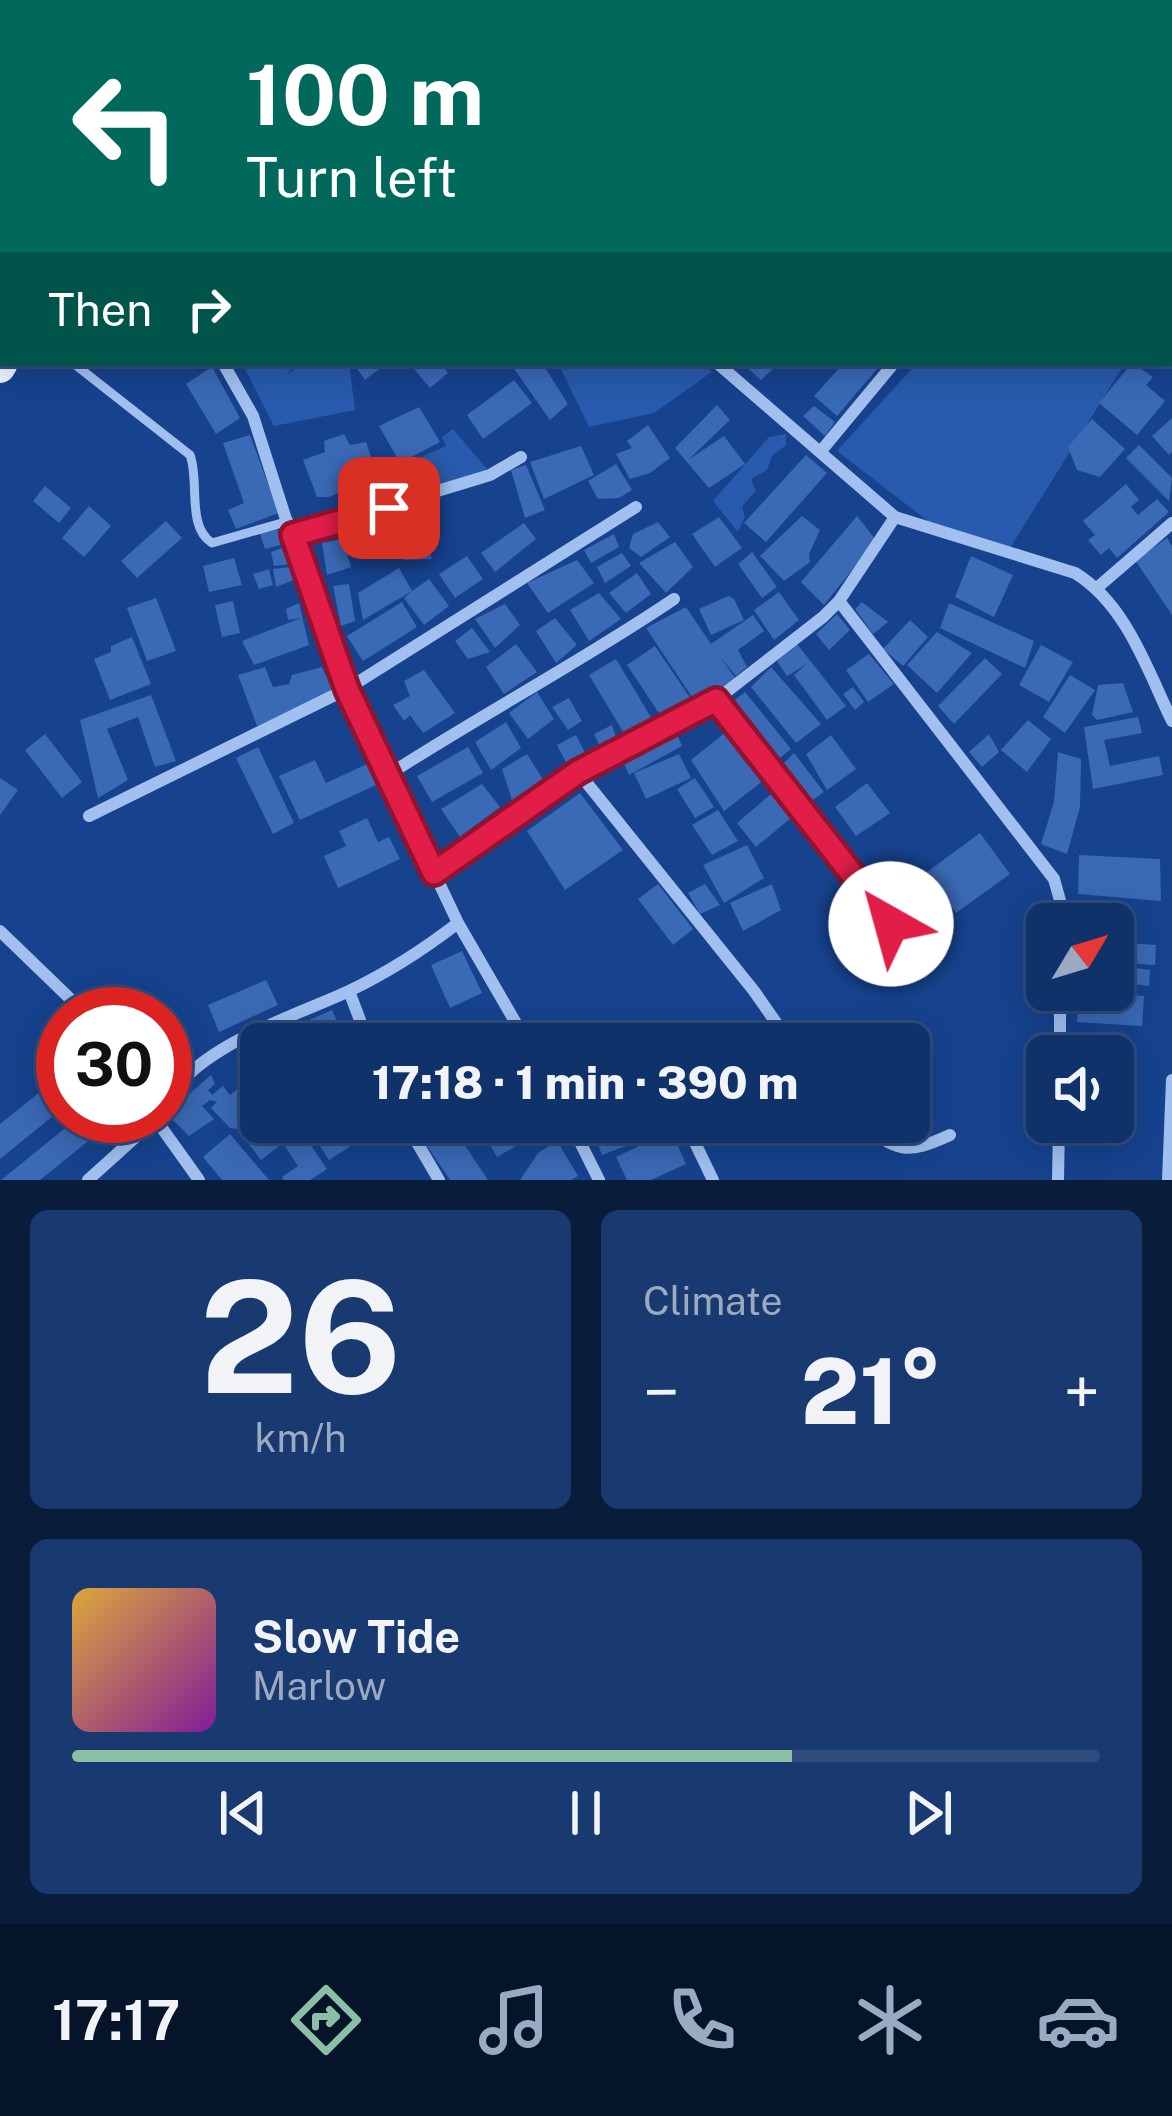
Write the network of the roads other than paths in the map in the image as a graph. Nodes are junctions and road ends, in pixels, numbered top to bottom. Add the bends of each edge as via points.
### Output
1 (77, 366) edge
2 (225, 366) edge
3 (720, 366) edge
4 (892, 366) edge
5 (821, 452) junction
6 (521, 457) dead end
7 (636, 507) dead end
8 (895, 518) junction
9 (1172, 523) edge
10 (291, 528) junction
11 (1098, 587) junction
12 (674, 599) dead end
13 (839, 601) junction
14 (347, 689) junction
15 (716, 700) junction
16 (1172, 721) edge
17 (578, 772) junction
18 (388, 775) junction
19 (89, 816) dead end
20 (434, 873) junction
21 (1061, 903) edge
22 (458, 922) junction
23 (0, 931) edge
24 (918, 958) dead end
25 (58, 987) edge
26 (349, 991) junction
27 (361, 1023) edge
28 (516, 1023) edge
29 (775, 1023) edge
30 (192, 1072) edge
31 (1172, 1080) edge
32 (950, 1135) dead end
33 (129, 1143) edge
34 (173, 1143) edge
35 (417, 1143) edge
36 (580, 1143) edge
37 (695, 1143) edge
38 (886, 1143) edge
39 (1059, 1143) edge
40 (88, 1180) edge
41 (199, 1180) edge
42 (439, 1180) edge
43 (599, 1180) edge
44 (713, 1180) edge
45 (1058, 1180) edge
46 (1168, 1180) edge

1 - 10 lane via 190,455 203,537 212,543
2 - 10 street via 254,416
3 - 5 street
4 - 5 street
5 - 8 street
6 - 10 street via 490,475
7 - 14 street
8 - 11 street via 1076,573
8 - 13 street
9 - 11 street
10 - 14 street
11 - 16 street
12 - 18 street
13 - 15 street
13 - 21 street via 1054,880
14 - 18 street
14 - 19 street
15 - 17 street
15 - 24 street
17 - 20 street
17 - 29 street
18 - 20 street
20 - 22 street
22 - 26 street
22 - 28 street
23 - 25 street
26 - 27 street
26 - 30 street
31 - 46 street
32 - 38 street via 920,1149
33 - 40 street
34 - 41 street
35 - 42 street
36 - 43 street
37 - 44 street
39 - 45 street

